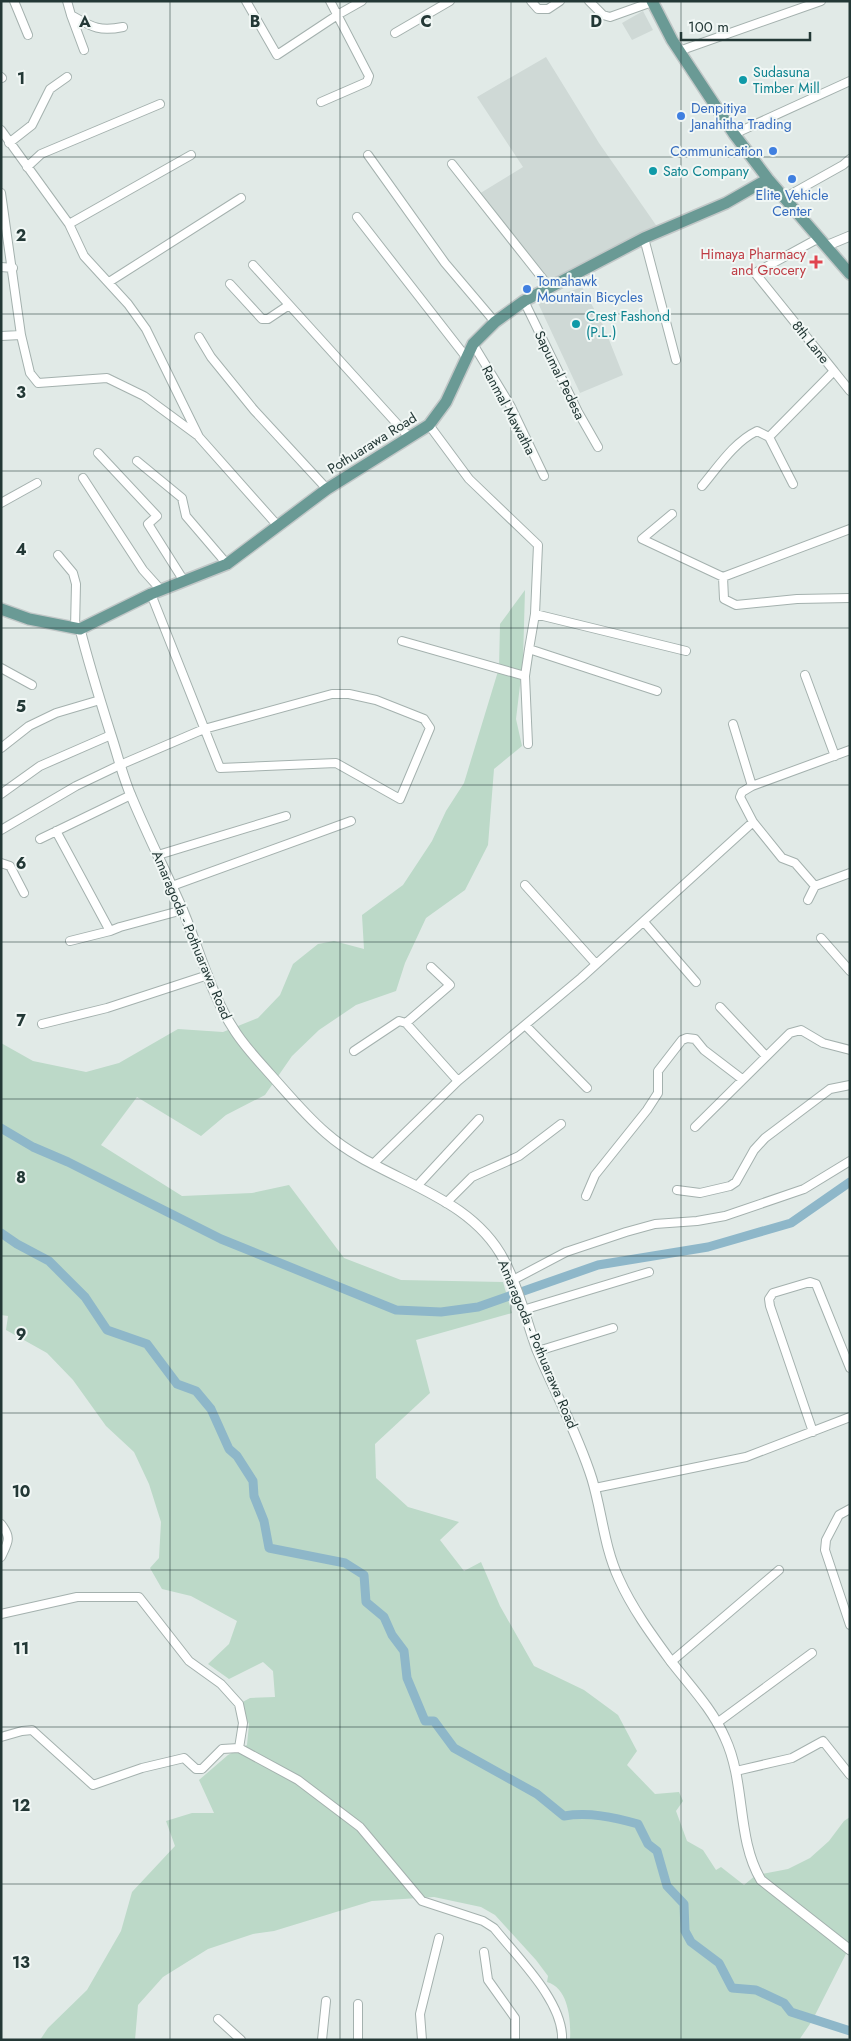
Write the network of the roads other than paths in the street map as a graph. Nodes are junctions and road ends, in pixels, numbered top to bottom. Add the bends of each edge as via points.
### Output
1 (14, 1) edge
2 (67, 1) edge
3 (246, 1) edge
4 (330, 1) edge
5 (362, 1) edge
6 (450, 1) edge
7 (532, 1) edge
8 (560, 1) edge
9 (589, 1) edge
10 (821, 1) edge
11 (653, 2) edge
12 (339, 14) junction
13 (71, 15) junction
14 (123, 27) dead end
15 (395, 33) dead end
16 (28, 35) dead end
17 (84, 50) dead end
18 (679, 51) junction
19 (66, 77) dead end
20 (850, 81) edge
21 (321, 102) dead end
22 (160, 104) dead end
23 (1, 130) edge
24 (734, 134) junction
25 (9, 143) junction
26 (191, 155) dead end
27 (368, 155) dead end
28 (850, 159) edge
29 (452, 164) dead end
30 (27, 167) junction
31 (768, 179) junction
32 (1, 193) edge
33 (242, 198) dead end
34 (784, 198) junction
35 (357, 217) dead end
36 (69, 224) junction
37 (850, 236) edge
38 (644, 238) junction
39 (822, 242) junction
40 (253, 266) dead end
41 (1, 267) edge
42 (12, 268) junction
43 (850, 274) edge
44 (109, 282) junction
45 (230, 284) dead end
46 (550, 288) junction
47 (524, 301) junction
48 (289, 305) junction
49 (495, 322) junction
50 (21, 335) junction
51 (1, 336) edge
52 (199, 337) dead end
53 (473, 344) junction
54 (466, 357) junction
55 (676, 360) dead end
56 (834, 371) junction
57 (850, 391) edge
58 (429, 425) junction
59 (199, 437) junction
60 (409, 437) junction
61 (769, 437) junction
62 (598, 447) dead end
63 (98, 453) dead end
64 (137, 461) dead end
65 (544, 476) dead end
66 (83, 478) dead end
67 (38, 483) dead end
68 (793, 484) dead end
69 (702, 486) dead end
70 (327, 489) junction
71 (1, 503) edge
72 (672, 514) dead end
73 (278, 526) junction
74 (850, 529) edge
75 (58, 555) dead end
76 (227, 564) junction
77 (723, 578) junction
78 (184, 581) junction
79 (156, 592) junction
80 (850, 598) edge
81 (1, 609) edge
82 (535, 614) junction
83 (78, 628) junction
84 (402, 642) dead end
85 (529, 649) junction
86 (686, 651) dead end
87 (1, 668) edge
88 (805, 674) dead end
89 (525, 676) junction
90 (32, 685) dead end
91 (657, 691) dead end
92 (100, 700) junction
93 (733, 724) dead end
94 (204, 729) junction
95 (112, 735) junction
96 (528, 744) dead end
97 (1, 748) edge
98 (850, 750) edge
99 (835, 756) junction
100 (120, 765) junction
101 (752, 786) junction
102 (1, 794) edge
103 (131, 795) junction
104 (286, 816) dead end
105 (351, 821) dead end
106 (752, 822) junction
107 (1, 830) edge
108 (56, 831) junction
109 (40, 839) dead end
110 (158, 855) junction
111 (1, 863) edge
112 (850, 873) edge
113 (525, 885) dead end
114 (172, 886) junction
115 (815, 886) junction
116 (24, 893) dead end
117 (808, 900) dead end
118 (183, 910) junction
119 (644, 922) junction
120 (110, 931) junction
121 (821, 938) dead end
122 (70, 941) dead end
123 (596, 964) junction
124 (431, 966) dead end
125 (850, 971) edge
126 (208, 975) junction
127 (696, 982) dead end
128 (720, 1007) dead end
129 (406, 1023) junction
130 (42, 1024) dead end
131 (526, 1026) junction
132 (850, 1050) edge
133 (354, 1051) dead end
134 (765, 1056) junction
135 (742, 1079) junction
136 (458, 1081) junction
137 (850, 1085) edge
138 (587, 1088) dead end
139 (479, 1119) dead end
140 (560, 1124) dead end
141 (695, 1127) dead end
142 (850, 1161) edge
143 (373, 1164) junction
144 (417, 1186) junction
145 (677, 1190) dead end
146 (586, 1196) dead end
147 (446, 1203) junction
148 (649, 1272) dead end
149 (514, 1284) junction
150 (523, 1310) junction
151 (612, 1328) dead end
152 (538, 1351) junction
153 (850, 1368) edge
154 (850, 1417) edge
155 (813, 1432) junction
156 (594, 1488) junction
157 (850, 1509) edge
158 (1, 1524) edge
159 (1, 1557) edge
160 (779, 1570) dead end
161 (1, 1614) edge
162 (850, 1625) edge
163 (812, 1653) dead end
164 (671, 1662) junction
165 (717, 1723) junction
166 (1, 1737) edge
167 (239, 1748) junction
168 (736, 1770) junction
169 (850, 1776) edge
170 (439, 1938) dead end
171 (850, 1950) edge
172 (484, 1952) dead end
173 (326, 2001) dead end
174 (358, 2004) dead end
175 (218, 2019) dead end
176 (241, 2040) edge
177 (322, 2040) edge
178 (358, 2040) edge
179 (422, 2040) edge
180 (515, 2040) edge
181 (562, 2040) edge

1 - 16 street
2 - 13 street
3 - 12 street via 277,55
4 - 12 street
5 - 12 street
6 - 15 street
7 - 8 street via 538,9 548,9
9 - 11 street via 603,16 610,17
10 - 18 street
11 - 18 main road
12 - 21 street via 369,76 367,82
13 - 14 street via 90,26 107,30
13 - 17 street
18 - 24 main road
19 - 25 street via 50,89 32,126
20 - 24 street
22 - 30 street via 41,154
23 - 25 street
24 - 31 main road
25 - 30 street
26 - 36 street
27 - 49 street via 444,263
28 - 34 street
29 - 46 street
30 - 36 street
31 - 34 main road
31 - 38 main road, Pothuarawa Road via 726,203
32 - 42 street
33 - 44 street
34 - 39 main road
35 - 54 street
36 - 44 street via 84,256
37 - 39 street
38 - 46 main road, Pothuarawa Road
38 - 55 street
39 - 43 main road
39 - 56 street, 8th Lane via 755,273
40 - 48 street
41 - 42 street
42 - 50 street
44 - 59 street via 146,329
45 - 48 street via 262,318 268,319
46 - 47 main road, Pothuarawa Road
47 - 49 main road, Pothuarawa Road
47 - 62 street, Sapumal Pedesa
48 - 60 street
49 - 53 main road, Pothuarawa Road
50 - 51 street
50 - 59 street via 30,373 38,383 107,378 144,396
52 - 70 street via 254,410
53 - 54 main road, Pothuarawa Road
53 - 65 street, Ranmal Mawatha via 510,405
54 - 58 main road, Pothuarawa Road via 446,402
56 - 57 street
56 - 61 street, 8th Lane
58 - 60 main road, Pothuarawa Road
58 - 82 street via 469,479 538,545
59 - 73 street
60 - 70 main road, Pothuarawa Road
61 - 68 street
61 - 69 street via 757,431 749,435
63 - 78 street via 157,516 148,524
64 - 76 street via 182,498 186,516
66 - 79 street
67 - 71 street
70 - 73 main road, Pothuarawa Road
72 - 77 street via 642,539
73 - 76 main road, Pothuarawa Road
74 - 77 street
75 - 83 street via 73,573
76 - 78 main road, Pothuarawa Road
77 - 80 street via 724,599 736,605
78 - 79 main road, Pothuarawa Road
79 - 83 main road, Pothuarawa Road
79 - 94 street
81 - 83 main road via 29,619
82 - 85 street
82 - 86 street
83 - 92 street, Amaragoda - Pothuarawa Road
84 - 89 street
85 - 89 street
85 - 91 street
87 - 90 street
88 - 99 street
89 - 96 street
92 - 95 street, Amaragoda - Pothuarawa Road
92 - 97 street via 56,713 29,726
93 - 101 street
94 - 94 street via 332,694 376,700 424,719 430,728 400,798 336,763 220,768
94 - 100 street
95 - 100 street, Amaragoda - Pothuarawa Road
95 - 102 street via 40,766
98 - 99 street
99 - 101 street
100 - 103 street, Amaragoda - Pothuarawa Road
100 - 107 street via 76,786
101 - 106 street via 740,796
103 - 108 street
103 - 110 street, Amaragoda - Pothuarawa Road
104 - 110 street
105 - 114 street
106 - 115 street via 782,858 795,863
106 - 119 street
108 - 109 street
108 - 120 street
110 - 114 street, Amaragoda - Pothuarawa Road
111 - 116 street via 10,866
112 - 115 street
113 - 123 street
114 - 118 street, Amaragoda - Pothuarawa Road
115 - 117 street
118 - 120 street
118 - 126 street, Amaragoda - Pothuarawa Road
119 - 123 street
119 - 127 street
120 - 122 street
121 - 125 street
123 - 131 street
124 - 129 street via 450,985
126 - 130 street via 107,1008
126 - 143 street, Amaragoda - Pothuarawa Road via 231,1026 252,1054 326,1134
128 - 134 street
129 - 133 street via 399,1021
129 - 136 street
131 - 136 street
131 - 138 street
132 - 134 street via 823,1043 801,1030 790,1033
134 - 135 street
135 - 141 street
135 - 146 street via 704,1050 695,1039 682,1040 658,1071 658,1093 595,1175
136 - 143 street
137 - 145 street via 830,1089 765,1138 730,1186 700,1192
139 - 144 street
140 - 147 street via 519,1156 472,1178
142 - 149 street via 804,1189 725,1216 697,1222 655,1224 566,1252
143 - 144 street, Amaragoda - Pothuarawa Road
144 - 147 street, Amaragoda - Pothuarawa Road
147 - 149 street, Amaragoda - Pothuarawa Road via 488,1237 504,1259
148 - 150 street
149 - 150 street, Amaragoda - Pothuarawa Road
150 - 152 street, Amaragoda - Pothuarawa Road
151 - 152 street
152 - 156 street, Amaragoda - Pothuarawa Road via 584,1454
153 - 155 street via 816,1284 810,1282 773,1293 770,1306
154 - 155 street
155 - 156 street via 746,1457
156 - 164 street, Amaragoda - Pothuarawa Road via 617,1575 633,1607
157 - 162 street via 839,1515 826,1540 825,1550
158 - 159 street via 8,1533
160 - 164 street
161 - 167 street via 77,1598 139,1597 189,1661 222,1684 238,1704 243,1723
163 - 165 street
164 - 165 street, Amaragoda - Pothuarawa Road
165 - 168 street, Amaragoda - Pothuarawa Road via 726,1738
166 - 167 street via 32,1730 94,1785 184,1758 202,1769 222,1749
167 - 181 street via 298,1780 360,1827 422,1901 483,1921 494,1928 547,1993 559,2015
168 - 169 street via 792,1758 823,1741
168 - 171 street, Amaragoda - Pothuarawa Road via 749,1850 761,1880
170 - 179 street via 420,2014
172 - 180 street via 488,1980 515,2018
173 - 177 street
174 - 178 street
175 - 176 street

